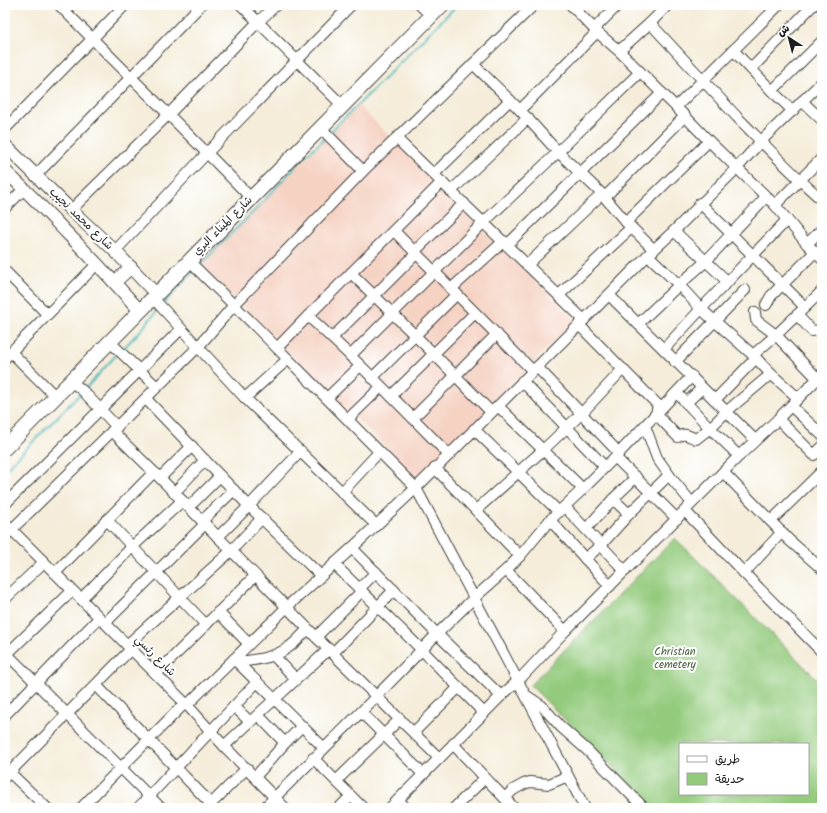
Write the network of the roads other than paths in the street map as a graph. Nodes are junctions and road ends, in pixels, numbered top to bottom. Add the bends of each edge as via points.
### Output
1 (59, 5) edge
2 (126, 5) edge
3 (201, 5) edge
4 (241, 5) edge
5 (276, 5) edge
6 (351, 5) edge
7 (420, 5) edge
8 (442, 5) edge
9 (534, 5) edge
10 (571, 5) edge
11 (618, 5) edge
12 (668, 5) edge
13 (779, 5) edge
14 (813, 5) edge
15 (431, 16) junction
16 (258, 22) junction
17 (650, 23) junction
18 (596, 30) junction
19 (92, 39) junction
20 (822, 41) edge
21 (733, 50) junction
22 (619, 51) junction
23 (297, 61) junction
24 (473, 64) junction
25 (752, 69) junction
26 (640, 72) junction
27 (131, 77) junction
28 (703, 80) junction
29 (822, 82) edge
30 (772, 91) junction
31 (662, 93) junction
32 (510, 100) junction
33 (802, 101) junction
34 (342, 106) junction
35 (676, 107) junction
36 (520, 110) junction
37 (792, 111) junction
38 (168, 115) junction
39 (685, 116) junction
40 (528, 118) junction
41 (822, 120) edge
42 (321, 128) junction
43 (5, 129) edge
44 (396, 138) junction
45 (709, 141) junction
46 (761, 141) junction
47 (5, 145) edge
48 (558, 152) junction
49 (207, 153) junction
50 (822, 158) edge
51 (737, 168) junction
52 (363, 170) junction
53 (5, 171) edge
54 (580, 173) junction
55 (434, 174) junction
56 (36, 175) junction
57 (799, 180) junction
58 (442, 182) junction
59 (24, 189) junction
60 (451, 191) junction
61 (604, 196) junction
62 (766, 197) junction
63 (251, 198) junction
64 (822, 200) edge
65 (464, 202) junction
66 (700, 204) junction
67 (775, 205) junction
68 (5, 208) edge
69 (71, 210) junction
70 (787, 220) junction
71 (484, 222) junction
72 (629, 225) junction
73 (822, 229) edge
74 (394, 231) junction
75 (674, 231) junction
76 (732, 234) junction
77 (505, 243) junction
78 (807, 244) junction
79 (115, 251) junction
80 (651, 252) junction
81 (415, 253) junction
82 (752, 255) junction
83 (818, 256) edge
84 (189, 261) junction
85 (705, 262) junction
86 (97, 264) junction
87 (527, 264) junction
88 (132, 267) junction
89 (434, 272) junction
90 (351, 273) junction
91 (7, 278) edge
92 (115, 282) junction
93 (728, 282) junction
94 (783, 284) junction
95 (679, 285) junction
96 (746, 290) dead end
97 (822, 291) edge
98 (454, 292) junction
99 (559, 295) junction
100 (609, 295) junction
101 (154, 296) junction
102 (374, 296) junction
103 (234, 305) junction
104 (766, 305) dead end
105 (805, 307) junction
106 (701, 309) junction
107 (140, 311) junction
108 (755, 312) dead end
109 (475, 313) junction
110 (47, 314) junction
111 (393, 314) junction
112 (797, 315) junction
113 (308, 316) junction
114 (582, 322) junction
115 (714, 322) junction
116 (638, 324) junction
117 (181, 329) junction
118 (822, 330) edge
119 (497, 334) junction
120 (776, 335) junction
121 (415, 336) junction
122 (332, 338) junction
123 (110, 342) junction
124 (198, 347) junction
125 (277, 348) junction
126 (664, 349) junction
127 (434, 354) junction
128 (8, 355) edge
129 (350, 356) junction
130 (755, 357) junction
131 (288, 358) junction
132 (675, 362) junction
133 (360, 366) junction
134 (623, 368) junction
135 (535, 369) junction
136 (140, 370) junction
137 (771, 374) junction
138 (455, 376) junction
139 (692, 376) junction
140 (820, 376) edge
141 (372, 378) junction
142 (71, 381) junction
143 (522, 381) junction
144 (381, 386) junction
145 (157, 387) junction
146 (702, 388) junction
147 (676, 392) junction
148 (391, 396) junction
149 (56, 397) junction
150 (246, 398) junction
151 (327, 398) junction
152 (146, 399) junction
153 (715, 400) junction
154 (794, 402) junction
155 (686, 403) junction
156 (495, 409) junction
157 (100, 410) junction
158 (726, 411) junction
159 (581, 414) junction
160 (656, 414) junction
161 (413, 418) junction
162 (348, 419) junction
163 (778, 419) junction
164 (645, 426) junction
165 (567, 427) junction
166 (710, 428) junction
167 (114, 429) junction
168 (474, 429) junction
169 (822, 435) edge
170 (755, 440) junction
171 (192, 446) junction
172 (822, 447) edge
173 (5, 448) edge
174 (543, 450) junction
175 (301, 451) junction
176 (379, 452) junction
177 (449, 455) junction
178 (617, 455) junction
179 (738, 456) junction
180 (205, 460) junction
181 (605, 467) junction
182 (435, 468) junction
183 (822, 471) edge
184 (518, 472) junction
185 (723, 472) junction
186 (157, 475) junction
187 (669, 475) junction
188 (220, 476) junction
189 (636, 477) junction
190 (416, 488) junction
191 (583, 489) junction
192 (234, 490) junction
193 (342, 492) junction
194 (174, 493) junction
195 (650, 493) junction
196 (613, 499) junction
197 (692, 503) junction
198 (5, 504) edge
199 (185, 504) junction
200 (249, 506) junction
201 (562, 509) junction
202 (476, 510) junction
203 (685, 511) junction
204 (629, 514) junction
205 (262, 518) junction
206 (677, 519) junction
207 (107, 520) junction
208 (550, 520) junction
209 (771, 521) junction
210 (204, 523) junction
211 (376, 525) junction
212 (586, 529) junction
213 (7, 530) edge
214 (782, 532) junction
215 (218, 537) junction
216 (600, 545) junction
217 (132, 547) junction
218 (352, 548) junction
219 (231, 551) junction
220 (520, 556) junction
221 (585, 559) junction
222 (44, 562) junction
223 (334, 564) junction
224 (821, 567) edge
225 (506, 570) junction
226 (625, 571) junction
227 (156, 572) junction
228 (376, 572) junction
229 (55, 573) junction
230 (744, 573) junction
231 (255, 576) junction
232 (321, 576) junction
233 (610, 586) junction
234 (360, 590) junction
235 (394, 590) junction
236 (72, 591) junction
237 (180, 597) junction
238 (474, 598) junction
239 (5, 599) edge
240 (81, 599) junction
241 (378, 607) junction
242 (287, 608) junction
243 (218, 612) junction
244 (102, 620) junction
245 (206, 625) junction
246 (308, 629) junction
247 (565, 631) junction
248 (437, 634) junction
249 (316, 637) junction
250 (249, 644) junction
251 (129, 647) junction
252 (421, 649) junction
253 (331, 651) junction
254 (822, 652) edge
255 (6, 654) edge
256 (273, 656) junction
257 (236, 660) junction
258 (156, 674) junction
259 (296, 680) junction
260 (518, 680) junction
261 (36, 682) junction
262 (257, 682) junction
263 (96, 685) junction
264 (458, 687) junction
265 (524, 694) junction
266 (376, 695) junction
267 (501, 696) junction
268 (275, 699) junction
269 (186, 704) junction
270 (234, 706) junction
271 (361, 712) junction
272 (484, 713) junction
273 (67, 714) junction
274 (5, 715) edge
275 (258, 715) junction
276 (400, 719) junction
277 (250, 722) junction
278 (302, 726) junction
279 (211, 730) junction
280 (414, 732) junction
281 (383, 735) junction
282 (149, 740) junction
283 (285, 743) junction
284 (453, 744) junction
285 (224, 746) junction
286 (324, 748) junction
287 (313, 758) junction
288 (439, 758) junction
289 (121, 768) junction
290 (175, 768) junction
291 (247, 768) junction
292 (6, 772) edge
293 (423, 774) junction
294 (568, 776) junction
295 (254, 777) junction
296 (485, 778) junction
297 (336, 781) junction
298 (150, 796) junction
299 (351, 796) junction
300 (275, 797) junction
301 (505, 798) junction
302 (398, 800) junction
303 (209, 806) edge
304 (47, 808) edge
305 (81, 808) edge
306 (138, 808) edge
307 (161, 808) edge
308 (264, 808) edge
309 (285, 808) edge
310 (339, 808) edge
311 (363, 808) edge
312 (390, 808) edge
313 (406, 808) edge
314 (454, 808) edge
315 (513, 808) edge
316 (585, 808) edge
317 (644, 808) edge

1 - 19 street
2 - 19 street
3 - 27 street
4 - 16 street
5 - 16 street
6 - 23 street
7 - 15 street
8 - 15 highway, شارع الميناء البري
9 - 24 street
10 - 18 street
11 - 18 street
12 - 17 street
13 - 21 street
14 - 25 street
15 - 34 highway, شارع الميناء البري
16 - 23 street
16 - 38 street
17 - 22 street
17 - 28 street
18 - 22 street
18 - 36 street
19 - 27 street
19 - 43 street
20 - 30 street
21 - 25 street
21 - 28 street
22 - 26 street
23 - 34 street
23 - 49 street
24 - 32 street
24 - 44 street
25 - 30 street
26 - 31 street
26 - 48 street
27 - 38 street
27 - 56 street
28 - 35 street
28 - 46 street
29 - 33 street
30 - 37 street
31 - 35 street
31 - 54 street
32 - 36 street
32 - 55 street
33 - 37 street
33 - 41 street
34 - 42 highway, شارع الميناء البري
35 - 39 street
36 - 40 street
37 - 46 street
38 - 49 street
38 - 69 street
39 - 45 street
39 - 61 street
40 - 48 street
40 - 60 street
42 - 52 street
42 - 63 highway, شارع الميناء البري
44 - 52 street
44 - 55 street
45 - 51 street
45 - 72 street
46 - 51 street
46 - 57 street
47 - 56 main road, شارع محمد نجيب
48 - 54 street
48 - 71 street
49 - 63 street
49 - 79 street
50 - 57 street
51 - 62 street
51 - 66 street
52 - 103 street
53 - 59 main road, شارع محمد نجيب
54 - 61 street
54 - 77 street
55 - 58 street
56 - 69 main road, شارع محمد نجيب
57 - 64 street
57 - 67 street
58 - 60 street
58 - 74 street
59 - 68 street
59 - 86 main road, شارع محمد نجيب
60 - 65 street
61 - 72 street
61 - 87 street
62 - 67 street
62 - 76 street
63 - 84 highway, شارع الميناء البري
65 - 71 street
65 - 81 street
66 - 75 street
66 - 76 street
67 - 70 street
69 - 79 main road, شارع محمد نجيب
70 - 78 street
70 - 82 street
71 - 77 street
71 - 89 street
72 - 80 street
72 - 99 street
73 - 78 street
74 - 81 street
74 - 90 street
75 - 80 street
75 - 85 street
76 - 82 street
76 - 85 street
77 - 87 street
77 - 98 street
78 - 83 street
79 - 88 main road, شارع محمد نجيب
80 - 95 street
80 - 100 street
81 - 89 street
81 - 102 street
82 - 93 street
82 - 94 street
83 - 94 street
84 - 101 highway, شارع الميناء البري
84 - 103 street
85 - 93 street
85 - 95 street
86 - 92 main road, شارع محمد نجيب
86 - 110 street
87 - 99 street
88 - 92 main road
88 - 101 main road, شارع محمد نجيب
89 - 98 street
89 - 111 street
90 - 102 street
90 - 113 street
91 - 110 street
92 - 107 main road, شارع محمد نجيب
93 - 106 street
94 - 104 street
94 - 105 street
95 - 106 street
95 - 116 street
96 - 115 street
97 - 105 street
98 - 109 street
98 - 121 street
99 - 114 street
100 - 114 street
100 - 116 street
101 - 107 highway, شارع الميناء البري
101 - 117 street
102 - 111 street
102 - 122 street
103 - 124 street
103 - 125 street
105 - 112 street
106 - 115 street
106 - 126 street
107 - 123 highway, شارع الميناء البري
108 - 120 street via 756,320
109 - 119 street
109 - 127 street
110 - 128 street
111 - 121 street
111 - 129 street
112 - 118 street via 812,331
112 - 120 street
113 - 122 street
113 - 125 street
114 - 134 street
114 - 135 street
115 - 130 street
115 - 132 street
116 - 126 street
117 - 124 street
117 - 136 street
119 - 135 street
119 - 138 street
120 - 130 street
120 - 140 street
121 - 127 street
121 - 141 street
122 - 129 street
123 - 136 street
123 - 142 highway, شارع الميناء البري
124 - 145 street
124 - 150 street
125 - 131 street
126 - 132 street
127 - 138 street
127 - 148 street
128 - 149 street
129 - 133 street
130 - 137 street
130 - 153 street
131 - 150 street
131 - 151 street
132 - 139 street
133 - 141 street
133 - 151 street
134 - 159 street
134 - 160 street via 658,405
135 - 143 street
135 - 159 street
136 - 145 street
136 - 157 street
137 - 154 street
137 - 158 street
138 - 156 street
138 - 161 street
139 - 146 street
139 - 147 street
140 - 154 street
141 - 144 street
142 - 149 highway, شارع الميناء البري
142 - 157 street
143 - 156 street
143 - 165 street
144 - 148 street
144 - 162 street
145 - 152 street
146 - 153 street
146 - 155 street
147 - 155 street
147 - 160 street
148 - 161 street
149 - 173 highway, شارع الميناء البري
150 - 175 street
151 - 162 street
152 - 167 street
152 - 171 street
153 - 158 street
154 - 163 street
154 - 169 street
155 - 166 street
156 - 168 street
156 - 174 street
157 - 167 street
157 - 198 street
158 - 166 street
158 - 170 street
159 - 165 street
159 - 178 street
160 - 164 street
160 - 166 street via 678,437 687,434 696,439
161 - 177 street
162 - 176 street
163 - 170 street
163 - 172 street via 814,455
164 - 178 street
164 - 187 street via 657,458
165 - 174 street
165 - 181 street
166 - 179 street
167 - 186 street
167 - 213 street
168 - 177 street
168 - 184 street
170 - 179 street
171 - 180 street
171 - 186 street
174 - 184 street
174 - 191 street
175 - 193 street
175 - 200 street
176 - 190 street
176 - 193 street
177 - 182 street
178 - 181 street
178 - 189 street
179 - 185 street
180 - 188 street
180 - 194 street
181 - 191 street
182 - 190 street
182 - 202 street
183 - 209 street
184 - 201 street
184 - 202 street
185 - 197 street
185 - 209 street
186 - 194 street
186 - 207 street
187 - 195 street
187 - 197 street
188 - 192 street
188 - 199 street
189 - 195 street
189 - 196 street
190 - 211 street
190 - 238 street
191 - 201 street
192 - 200 street
192 - 210 street
193 - 211 street
194 - 199 street
195 - 204 street
195 - 206 street
196 - 204 street
196 - 212 street
197 - 203 street
199 - 210 street
199 - 217 street
200 - 205 street
200 - 215 street
201 - 208 street
201 - 212 street
202 - 220 street
203 - 206 street
203 - 230 street
204 - 216 street
205 - 219 street
205 - 232 street
206 - 226 street
207 - 217 street
207 - 229 street
208 - 220 street
208 - 221 street
209 - 214 street
210 - 215 street
210 - 227 street
211 - 218 street
212 - 216 street
213 - 222 street, شارع رئسي
214 - 224 street
214 - 230 street
215 - 219 street
216 - 221 street
216 - 226 street
217 - 227 street
217 - 240 street
218 - 223 street
218 - 228 street
219 - 231 street
219 - 237 street
220 - 225 street
221 - 233 street
222 - 229 street, شارع رئسي
222 - 239 street
223 - 232 street
223 - 234 street
225 - 238 street
225 - 247 street
226 - 233 street
227 - 237 street
227 - 244 street
228 - 234 street
228 - 235 street
229 - 236 street, شارع رئسي
230 - 254 street
231 - 242 street
231 - 243 street
232 - 242 street
233 - 247 street
234 - 241 street
234 - 249 street
235 - 241 street
235 - 248 street
236 - 240 street, شارع رئسي
236 - 255 street
237 - 245 street
237 - 251 street
238 - 248 street
238 - 260 street
240 - 244 street, شارع رئسي
241 - 252 street
241 - 253 street
242 - 246 street
242 - 250 street
243 - 245 street
243 - 250 street
244 - 251 street, شارع رئسي
244 - 261 street
245 - 258 street
246 - 249 street
246 - 256 street via 290,647
247 - 260 street
248 - 252 street
248 - 267 street
249 - 253 street
250 - 257 street
251 - 258 street, شارع رئسي
251 - 263 street
252 - 264 street
252 - 266 street
253 - 259 street
253 - 266 street
255 - 261 street
256 - 257 street
256 - 259 street
257 - 262 street
257 - 269 street
258 - 269 street, شارع رئسي
259 - 268 street
260 - 265 street
260 - 267 street
261 - 273 street
261 - 274 street
262 - 268 street
262 - 270 street
263 - 273 street
263 - 282 street
264 - 272 street
264 - 280 street
265 - 294 street
265 - 317 street via 542,706
266 - 271 street
266 - 276 street
267 - 272 street
268 - 275 street
268 - 278 street
269 - 279 street, شارع رئسي
269 - 282 street
270 - 277 street
270 - 279 street
271 - 281 street
271 - 286 street
272 - 284 street
273 - 289 street
273 - 292 street
275 - 277 street
275 - 283 street
276 - 280 street
276 - 281 street
277 - 285 street
278 - 283 street
278 - 286 street
279 - 285 street, شارع رئسي
279 - 290 street
280 - 288 street
281 - 293 street
281 - 297 street
282 - 289 street
282 - 290 street
283 - 295 street
284 - 288 street
284 - 296 street
285 - 291 street, شارع رئسي
286 - 287 street
287 - 297 street
287 - 300 street
288 - 293 street
289 - 298 street
289 - 305 street
290 - 298 street
290 - 303 street
291 - 295 street, شارع رئسي
291 - 303 street
292 - 304 street
293 - 302 street
294 - 301 street via 549,784 524,784
294 - 316 street
295 - 300 street, شارع رئسي
296 - 301 street
296 - 314 street
297 - 299 street
298 - 306 street
298 - 307 street
299 - 310 street
299 - 311 street
300 - 308 street
300 - 309 street, شارع رئسي
301 - 315 street
302 - 312 street
302 - 313 street

